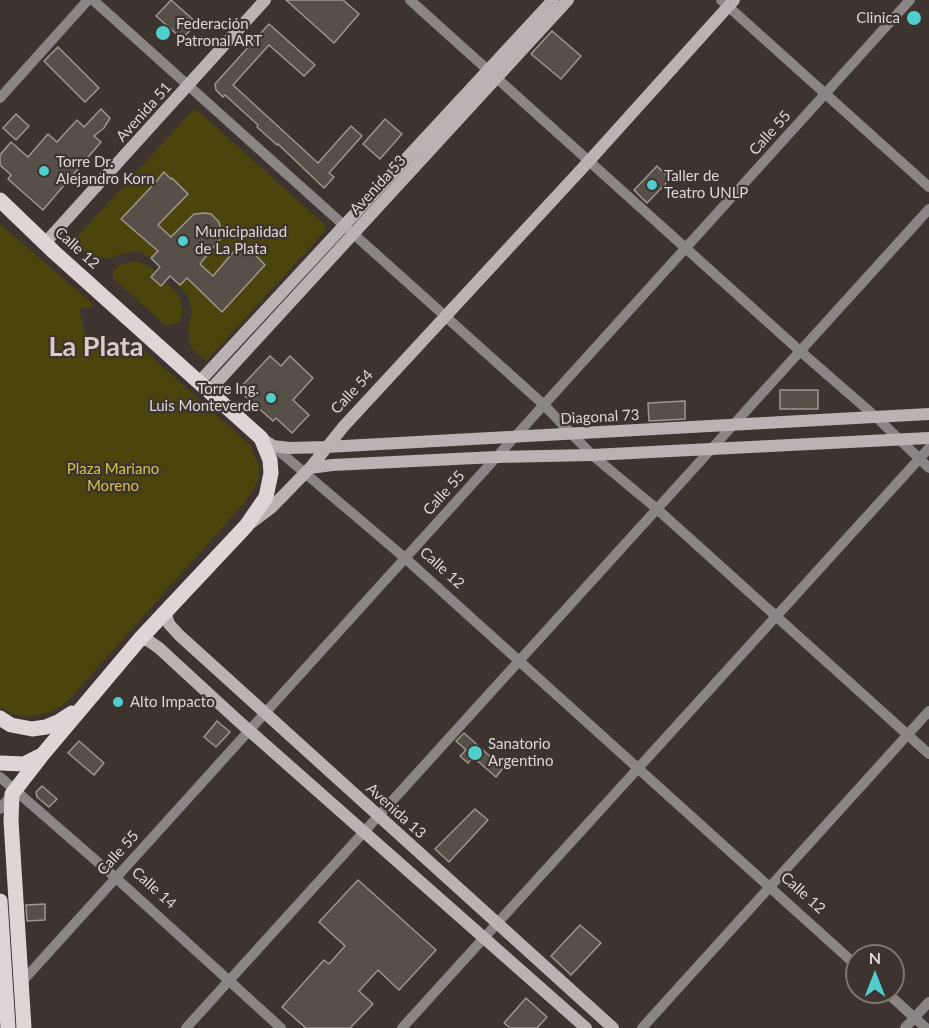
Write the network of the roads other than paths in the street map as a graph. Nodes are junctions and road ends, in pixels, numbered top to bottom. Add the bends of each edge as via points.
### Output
1 (88, 0) edge
2 (93, 0) edge
3 (265, 0) edge
4 (410, 0) edge
5 (553, 0) edge
6 (568, 0) edge
7 (910, 0) edge
8 (728, 2) edge
9 (493, 75) junction
10 (188, 86) junction
11 (825, 94) junction
12 (0, 98) edge
13 (589, 161) junction
14 (929, 188) edge
15 (0, 200) edge
16 (929, 209) edge
17 (348, 229) junction
18 (45, 243) junction
19 (686, 248) junction
20 (445, 318) junction
21 (800, 351) junction
22 (204, 387) junction
23 (543, 404) junction
24 (929, 414) edge
25 (876, 417) junction
26 (732, 424) junction
27 (571, 434) junction
28 (515, 436) junction
29 (929, 438) edge
30 (898, 440) junction
31 (267, 442) junction
32 (326, 447) junction
33 (711, 448) junction
34 (929, 448) edge
35 (592, 455) junction
36 (496, 458) junction
37 (919, 459) junction
38 (929, 468) edge
39 (307, 470) junction
40 (657, 508) junction
41 (246, 526) junction
42 (405, 558) junction
43 (165, 612) junction
44 (776, 616) junction
45 (140, 639) junction
46 (519, 661) junction
47 (84, 704) junction
48 (929, 711) edge
49 (265, 713) junction
50 (0, 718) edge
51 (249, 730) junction
52 (908, 735) junction
53 (43, 754) junction
54 (929, 754) edge
55 (0, 763) edge
56 (638, 769) junction
57 (0, 777) edge
58 (13, 793) junction
59 (0, 809) edge
60 (378, 815) junction
61 (364, 832) junction
62 (116, 878) junction
63 (769, 887) junction
64 (0, 901) edge
65 (497, 924) junction
66 (484, 938) junction
67 (845, 955) edge
68 (229, 980) junction
69 (22, 981) junction
70 (929, 1002) edge
71 (3, 1003) edge
72 (899, 1004) edge
73 (915, 1018) junction
74 (8, 1028) edge
75 (24, 1028) edge
76 (186, 1028) edge
77 (281, 1028) edge
78 (402, 1028) edge
79 (586, 1028) edge
80 (613, 1028) edge
81 (642, 1028) edge
82 (905, 1028) edge
83 (926, 1028) edge

1 - 12 street
2 - 10 street
3 - 10 main road, Avenida 51
4 - 9 street
5 - 9 main road, Avenida 53
6 - 9 main road, Avenida 53
7 - 11 street, Calle 55
8 - 11 street
8 - 13 main road, Calle 54
9 - 13 street
9 - 17 main road, Avenida 53
10 - 17 street
10 - 18 main road, Avenida 51
11 - 14 street
11 - 19 street, Calle 55
13 - 19 street
13 - 20 main road, Calle 54
15 - 18 main road, Calle 12
16 - 21 street
17 - 20 street
17 - 22 main road, Avenida 53
18 - 22 main road, Calle 12
19 - 21 street
19 - 23 street, Calle 55
20 - 23 street
20 - 32 main road, Calle 54
21 - 25 street
21 - 26 street
22 - 31 main road, Calle 12
23 - 27 street
23 - 28 street, Calle 55
24 - 25 main road, Diagonal 73
25 - 26 main road, Diagonal 73
25 - 30 street
26 - 27 main road, Diagonal 73
26 - 33 street
27 - 28 main road, Diagonal 73
27 - 35 street
28 - 32 main road, Diagonal 73
28 - 36 street, Calle 55
29 - 30 main road
30 - 33 main road
30 - 37 street
31 - 32 main road, Diagonal 73 via 289,448
31 - 39 street, Calle 12
31 - 41 main road via 271,481 266,497
32 - 39 main road, Calle 54
33 - 35 main road
33 - 40 street
34 - 37 street
35 - 36 main road
35 - 40 street
36 - 39 main road via 332,465
36 - 42 street, Calle 55
37 - 38 street
37 - 44 street
39 - 41 main road, Calle 54 via 271,508
39 - 42 street, Calle 12
40 - 44 street
40 - 46 street
41 - 43 main road, Calle 54
42 - 46 street, Calle 12
42 - 49 street, Calle 55
43 - 45 main road, Calle 54
43 - 49 main road, Avenida 13 via 173,629
44 - 52 street
44 - 56 street
45 - 47 main road, Calle 54
45 - 51 main road via 159,648
46 - 56 street, Calle 12
46 - 60 street
47 - 50 main road via 46,727 25,728
47 - 53 main road, Calle 54
48 - 52 street
49 - 51 street, Calle 55
49 - 60 main road, Avenida 13
51 - 61 main road
51 - 62 street, Calle 55
52 - 54 street
52 - 63 street
53 - 55 main road via 24,764
53 - 58 main road, Calle 54
56 - 63 street, Calle 12
56 - 65 street
57 - 58 street, Calle 14
58 - 59 street, Calle 54
58 - 62 street, Calle 14
58 - 69 main road via 12,836
60 - 61 street
60 - 65 main road, Avenida 13
61 - 66 main road
61 - 68 street
62 - 68 street, Calle 14
62 - 69 street, Calle 55
63 - 67 street, Calle 12
63 - 81 street
64 - 71 main road
65 - 66 street
65 - 80 main road, Avenida 13
66 - 78 street
66 - 79 main road
68 - 76 street
68 - 77 street, Calle 14
69 - 71 street, Calle 55
69 - 75 main road
70 - 73 street
71 - 74 main road
72 - 73 street
73 - 82 street
73 - 83 street

